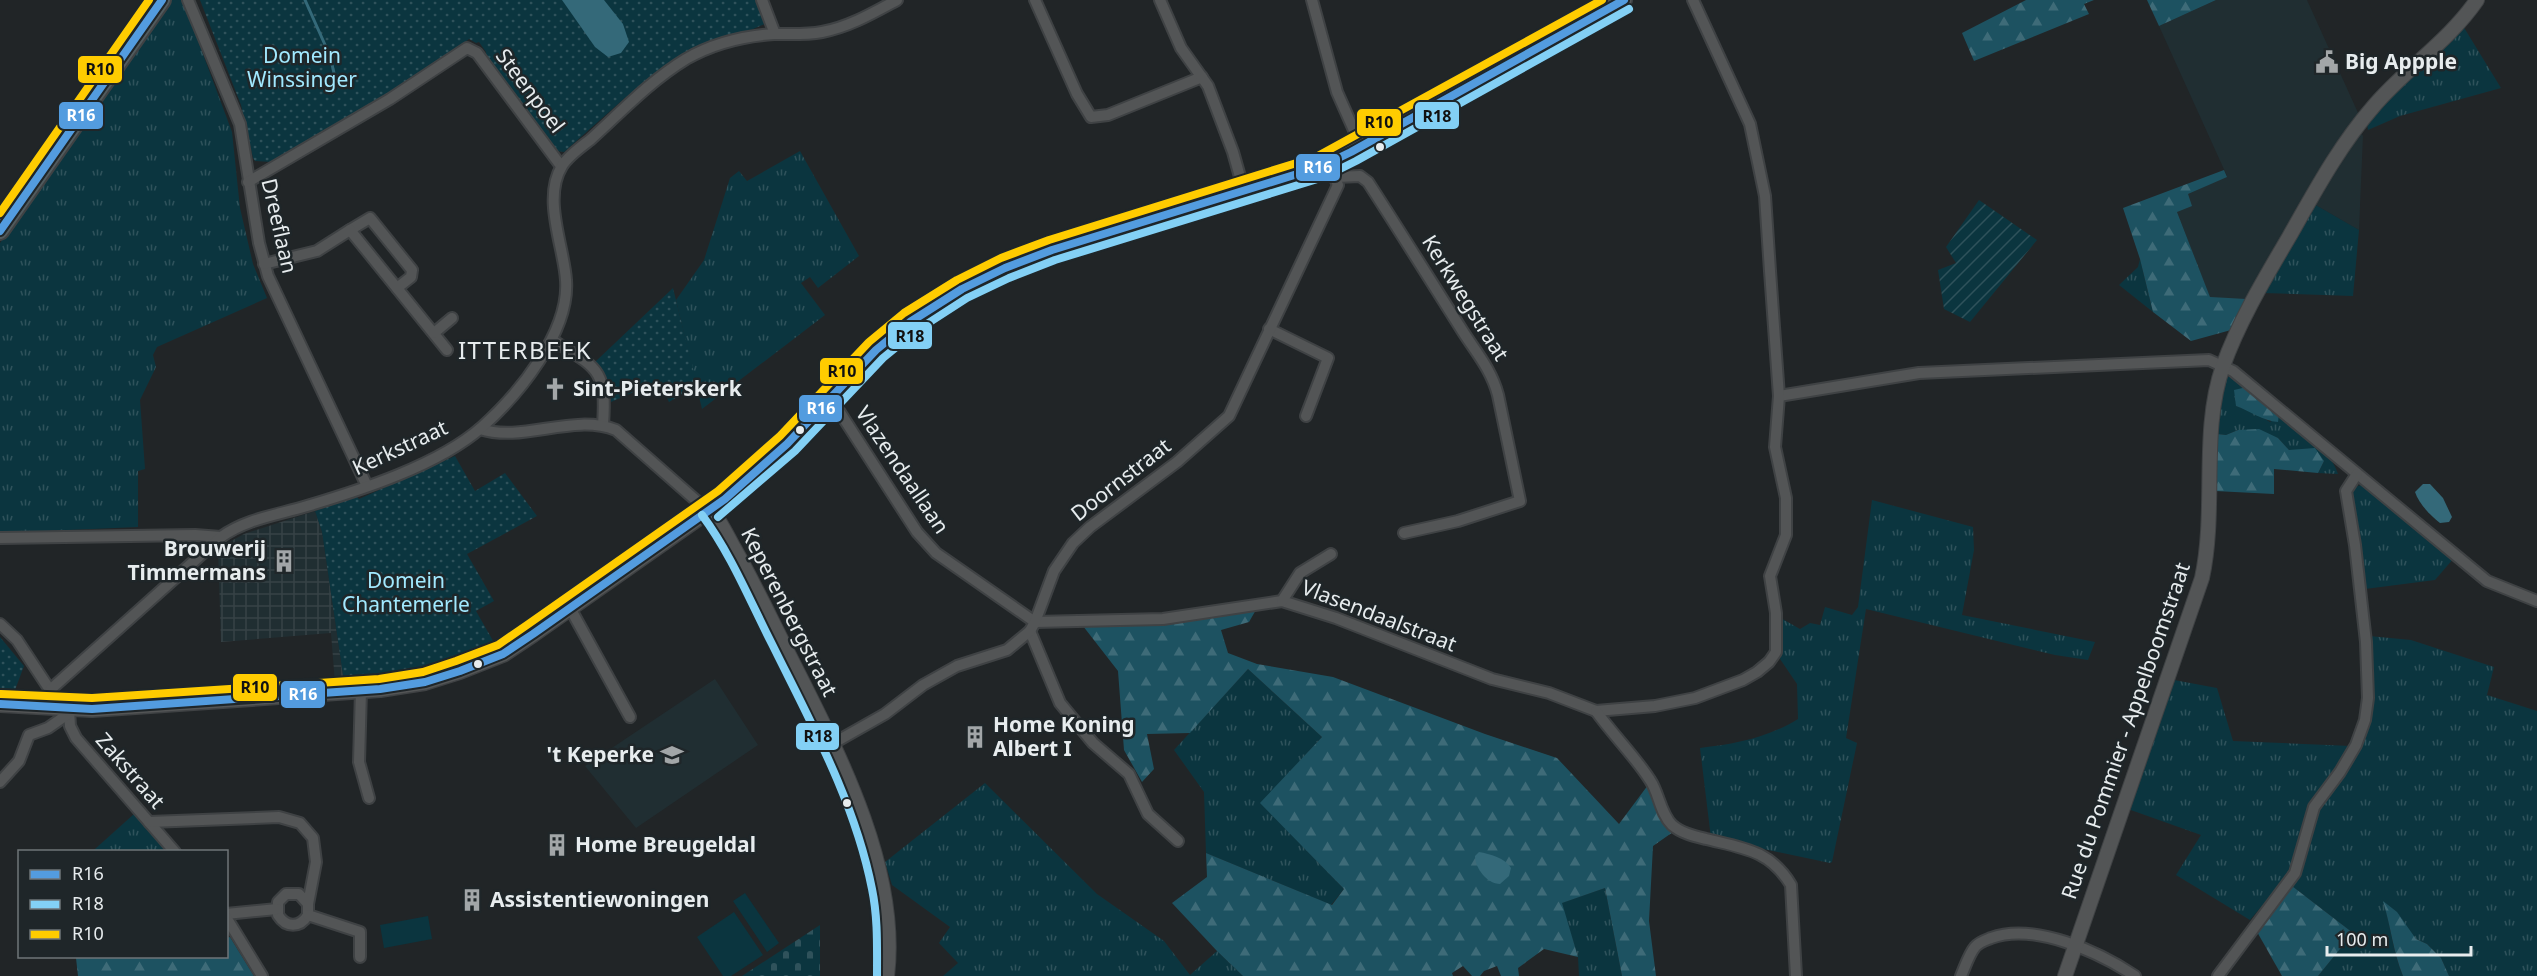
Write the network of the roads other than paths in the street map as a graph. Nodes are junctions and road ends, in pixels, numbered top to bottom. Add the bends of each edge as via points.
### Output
1 (151, 0) edge
2 (162, 0) edge
3 (188, 0) edge
4 (762, 0) edge
5 (897, 0) edge
6 (1035, 0) edge
7 (1160, 0) edge
8 (1312, 0) edge
9 (1624, 0) edge
10 (1693, 0) edge
11 (2477, 0) edge
12 (775, 34) junction
13 (1202, 77) junction
14 (1361, 146) junction
15 (1328, 163) junction
16 (561, 166) junction
17 (1335, 177) junction
18 (248, 182) junction
19 (1244, 191) junction
20 (0, 214) edge
21 (350, 230) junction
22 (0, 231) edge
23 (264, 264) junction
24 (397, 288) junction
25 (452, 318) dead end
26 (1269, 329) junction
27 (434, 333) junction
28 (552, 340) junction
29 (447, 350) dead end
30 (2223, 367) junction
31 (1779, 396) junction
32 (830, 397) junction
33 (1306, 416) dead end
34 (603, 425) junction
35 (480, 429) junction
36 (2357, 474) junction
37 (367, 486) junction
38 (711, 509) junction
39 (1404, 533) dead end
40 (221, 537) junction
41 (0, 538) edge
42 (1331, 554) dead end
43 (1281, 601) junction
44 (2537, 602) edge
45 (570, 608) junction
46 (0, 624) edge
47 (1032, 626) junction
48 (50, 690) junction
49 (362, 690) junction
50 (0, 704) edge
51 (64, 711) junction
52 (1601, 711) junction
53 (630, 717) dead end
54 (832, 744) junction
55 (0, 782) edge
56 (369, 798) dead end
57 (149, 822) junction
58 (1178, 841) dead end
59 (173, 850) edge
60 (277, 909) junction
61 (308, 909) junction
62 (228, 916) edge
63 (228, 919) edge
64 (2075, 947) junction
65 (360, 957) dead end
66 (262, 976) edge
67 (887, 976) edge
68 (1796, 976) edge
69 (1961, 976) edge
70 (2065, 976) edge
71 (2135, 976) edge
72 (2218, 976) edge

1 - 20 main road
2 - 22 main road
3 - 18 street, Dreeflaan via 240,124
4 - 12 street
5 - 12 street via 837,29
6 - 13 street via 1091,117 1108,115
7 - 13 street via 1181,48
8 - 14 street via 1337,92
9 - 14 main road
10 - 31 street via 1750,124 1763,186
11 - 30 street, Rue du Pommier - Appelboomstraat via 2456,28 2357,125 2260,287
12 - 16 street via 735,39 687,59 645,89
13 - 19 street via 1233,152
14 - 15 main road
15 - 17 street
15 - 19 main road
16 - 18 street, Steenpoel via 477,53 467,48 390,99
16 - 28 street, Kerkstraat via 555,216 567,284
17 - 26 street, Doornstraat via 1338,185
17 - 39 street, Kerkwegstraat via 1360,176 1368,182 1484,361 1495,381 1520,501
18 - 23 street, Dreeflaan
19 - 32 main road via 1052,250 982,279 910,322
21 - 23 street via 317,251
21 - 24 street
21 - 24 street via 370,218 412,270 411,277
23 - 37 street, Dreeflaan
24 - 27 street
25 - 27 street
26 - 33 street via 1329,358
26 - 47 street, Doornstraat via 1229,416 1178,462 1073,543 1054,571
27 - 29 street
28 - 34 street via 584,360 601,377
28 - 35 street, Kerkstraat via 516,391
30 - 31 street via 2209,360 1919,373
30 - 36 street via 2233,371
30 - 64 street, Rue du Pommier - Appelboomstraat via 2212,423 2210,523 2202,578
31 - 52 street via 1775,447 1786,535 1770,576 1776,613 1776,652 1757,672 1695,698
32 - 38 main road via 787,444
32 - 47 street, Vlazendaallaan via 917,532 936,553
34 - 35 street via 500,434
34 - 38 street via 616,430 699,503
35 - 37 street, Kerkstraat via 445,452
36 - 44 street via 2487,581
36 - 72 street via 2346,491 2366,642 2365,720 2356,745 2314,807 2295,873
37 - 40 street, Kerkstraat via 237,526
38 - 45 main road
38 - 54 street, Keperenbergstraat via 752,581
40 - 41 street
40 - 48 street, Kerkstraat
42 - 43 street via 1300,573
43 - 47 street, Vlasendaalstraat via 1164,620
43 - 52 street, Vlasendaalstraat via 1336,618 1492,679
45 - 49 main road via 503,654 482,663 425,682
45 - 53 street
46 - 48 street via 16,640
47 - 54 street, Doornstraat via 1008,650 957,666
47 - 58 street via 1060,703 1093,743 1129,774 1148,814
48 - 51 street
49 - 51 main road
49 - 56 street via 359,762
50 - 51 main road
51 - 55 street via 48,728 29,735 19,760
51 - 57 street, Zakstraat via 76,738
52 - 68 street via 1652,781 1673,826 1690,835 1753,851 1770,859 1784,873 1791,885
54 - 67 street, Keperenbergstraat via 879,868 888,918
57 - 59 street, Zakstraat
57 - 61 street via 279,817 300,823 314,838 316,862
60 - 61 street via 281,920 293,925
60 - 61 street via 282,897 293,892 304,897
60 - 62 street
61 - 65 street via 360,932
63 - 66 street
64 - 69 street via 2033,934 1998,935 1975,946
64 - 70 street, Rue du Pommier - Appelboomstraat
64 - 71 street

